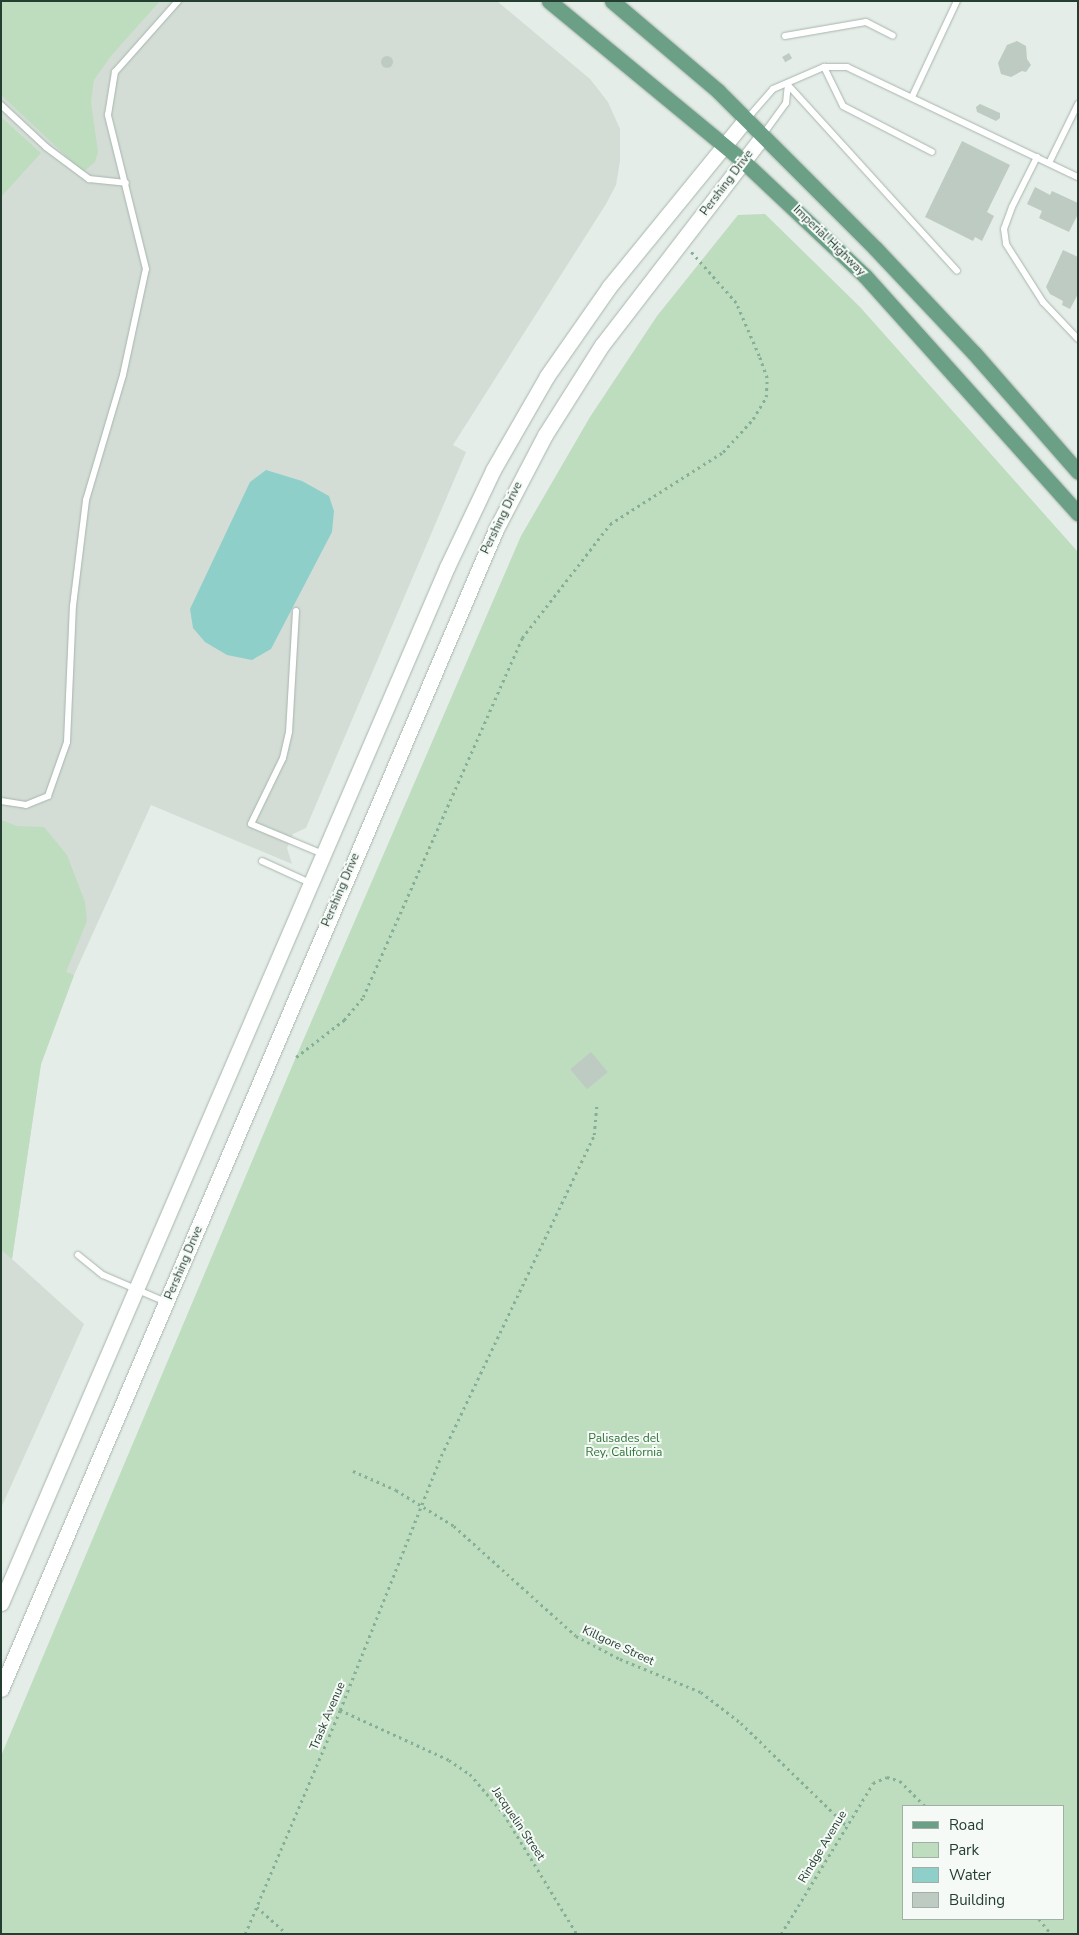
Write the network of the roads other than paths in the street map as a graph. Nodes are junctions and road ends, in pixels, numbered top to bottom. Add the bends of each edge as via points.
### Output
1 (178, 1) edge
2 (549, 1) edge
3 (612, 1) edge
4 (957, 1) edge
5 (785, 36) dead end
6 (893, 36) dead end
7 (824, 67) junction
8 (788, 85) junction
9 (912, 96) junction
10 (1078, 104) edge
11 (1, 105) edge
12 (745, 120) junction
13 (762, 137) junction
14 (723, 146) junction
15 (932, 152) dead end
16 (1037, 157) junction
17 (744, 162) junction
18 (1049, 163) junction
19 (1078, 177) edge
20 (126, 183) junction
21 (957, 271) dead end
22 (1078, 339) edge
23 (1078, 472) edge
24 (1078, 513) edge
25 (296, 611) dead end
26 (1, 801) edge
27 (323, 854) junction
28 (262, 861) dead end
29 (310, 883) junction
30 (78, 1255) dead end
31 (135, 1289) junction
32 (167, 1303) junction
33 (1, 1603) edge
34 (1, 1689) edge

1 - 20 lane via 115,72 108,115
2 - 14 main road, Imperial Highway
3 - 12 main road via 718,91
4 - 9 lane
5 - 6 lane via 866,22
7 - 8 lane via 799,76
7 - 9 lane via 846,67
7 - 15 lane via 843,106
8 - 12 lane via 773,89
8 - 13 lane via 786,103
8 - 21 lane
9 - 16 lane
10 - 18 lane
11 - 20 lane via 46,147 89,179
12 - 13 main road
12 - 14 main road, Pershing Drive
13 - 17 main road, Pershing Drive
13 - 23 main road via 944,320
14 - 17 main road, Imperial Highway
14 - 27 main road, Pershing Drive via 609,287 547,376 521,421 470,517
16 - 18 lane
16 - 22 lane via 1004,229 1006,244 1043,302
17 - 24 main road, Imperial Highway via 900,312
17 - 32 main road, Pershing Drive via 632,304 573,389 496,529
18 - 19 lane
20 - 26 lane via 146,269 123,375 86,500 73,606 67,742 48,796 26,805
25 - 27 lane via 289,732 283,758 251,824
27 - 29 main road, Pershing Drive
28 - 29 lane
29 - 31 main road, Pershing Drive
30 - 31 lane via 103,1275
31 - 32 lane
31 - 33 main road, Pershing Drive
32 - 34 main road, Pershing Drive

